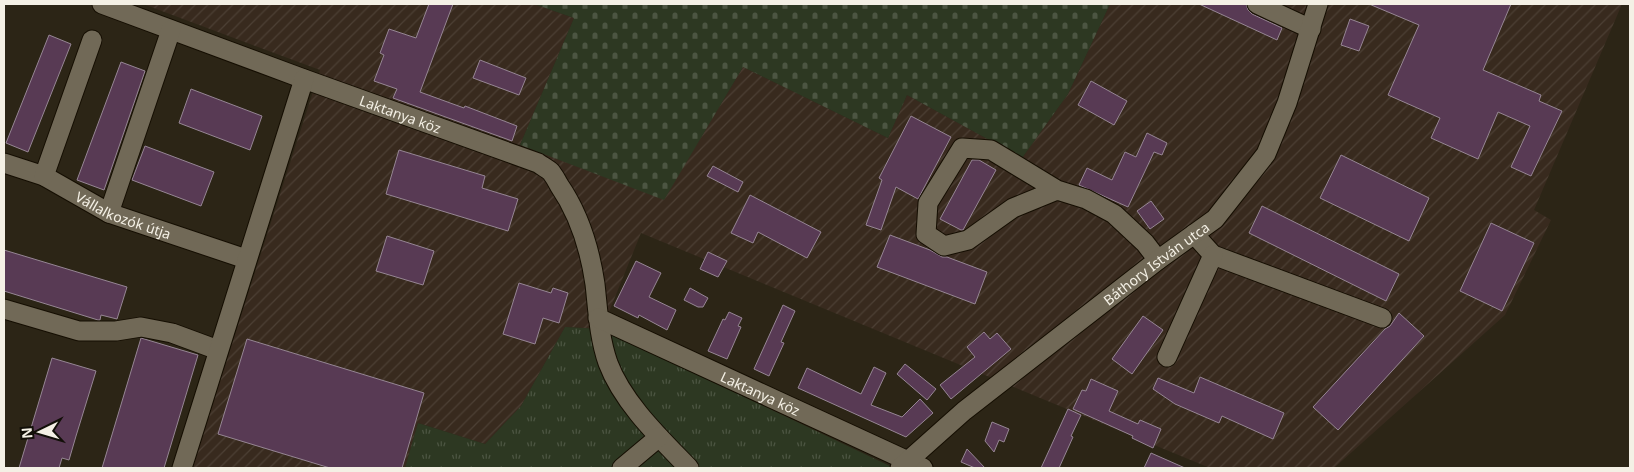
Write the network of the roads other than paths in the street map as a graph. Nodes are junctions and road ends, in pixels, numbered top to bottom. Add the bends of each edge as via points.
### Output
1 (102, 4) edge
2 (1257, 4) edge
3 (1318, 4) edge
4 (1311, 29) junction
5 (171, 30) junction
6 (92, 40) dead end
7 (304, 79) junction
8 (4, 163) edge
9 (44, 176) junction
10 (1057, 190) junction
11 (109, 213) junction
12 (1194, 234) junction
13 (1213, 255) junction
14 (246, 259) junction
15 (1158, 260) junction
16 (4, 309) edge
17 (598, 318) junction
18 (1382, 318) dead end
19 (218, 350) junction
20 (1167, 357) dead end
21 (659, 437) junction
22 (911, 466) edge
23 (182, 468) edge
24 (622, 468) edge
25 (688, 468) edge

1 - 5 street, Laktanya köz
2 - 4 street
3 - 4 street, Báthory István utca
4 - 12 street, Báthory István utca via 1266,154 1215,219
5 - 7 street, Laktanya köz
5 - 11 street
6 - 9 street
7 - 14 street
7 - 17 street, Laktanya köz via 538,163 551,172 578,220 591,262
8 - 9 street, Vállalkozók útja
9 - 11 street, Vállalkozók útja
10 - 10 street via 991,150 962,148 928,203 926,234 944,246 968,240 1013,208
10 - 15 street via 1086,199 1114,214
11 - 14 street, Vállalkozók útja
12 - 13 street
12 - 15 street, Báthory István utca
13 - 18 street
13 - 20 street
14 - 19 street
15 - 22 street, Báthory István utca via 964,411
16 - 19 street via 80,331 141,327 172,333
17 - 21 street, Laktanya köz via 609,364 620,387
17 - 22 street, Laktanya köz
19 - 23 street
21 - 24 street
21 - 25 street, Laktanya köz

